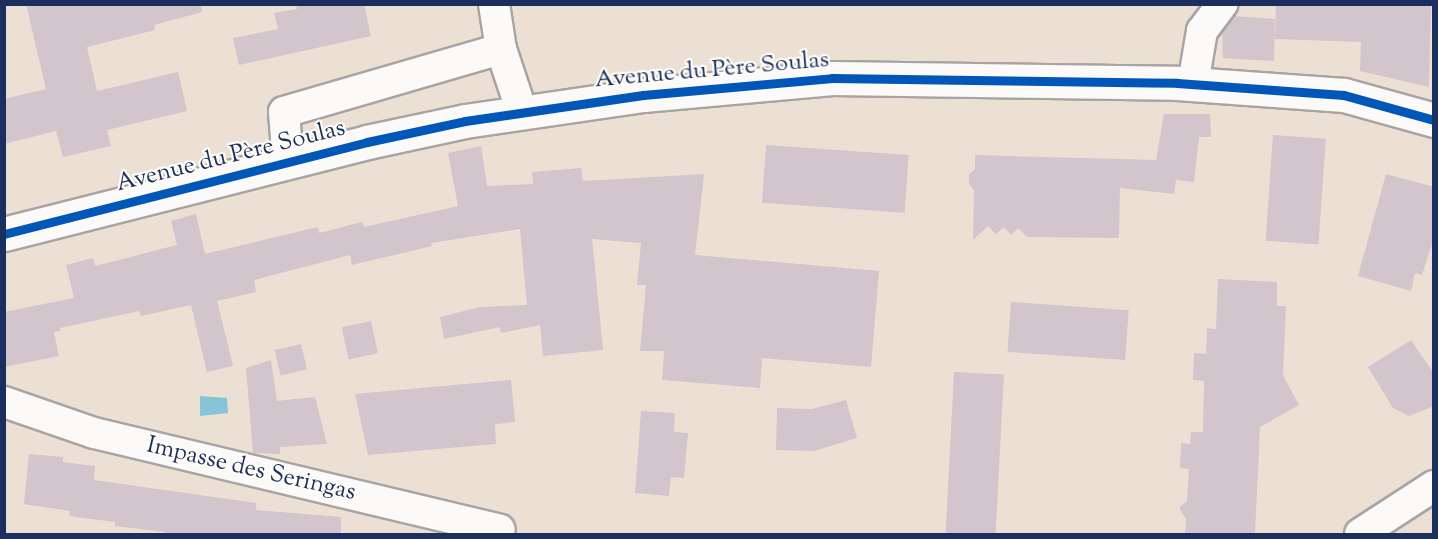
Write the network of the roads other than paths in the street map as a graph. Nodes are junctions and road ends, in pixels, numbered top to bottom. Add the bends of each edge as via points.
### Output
1 (494, 4) edge
2 (1222, 4) edge
3 (501, 49) junction
4 (1193, 84) junction
5 (522, 112) junction
6 (1434, 120) edge
7 (288, 163) junction
8 (4, 234) edge
9 (4, 402) edge
10 (1434, 486) edge
11 (500, 530) dead end
12 (1360, 534) edge

1 - 3 street
2 - 4 street via 1202,30
3 - 5 street
3 - 7 street via 284,112
4 - 5 main road, Avenue du Père Soulas via 832,78 643,94
4 - 6 main road, Avenue du Père Soulas via 1344,94
5 - 7 main road, Avenue du Père Soulas via 367,142
7 - 8 main road, Avenue du Père Soulas
9 - 11 street, Impasse des Seringas via 94,433
10 - 12 street

